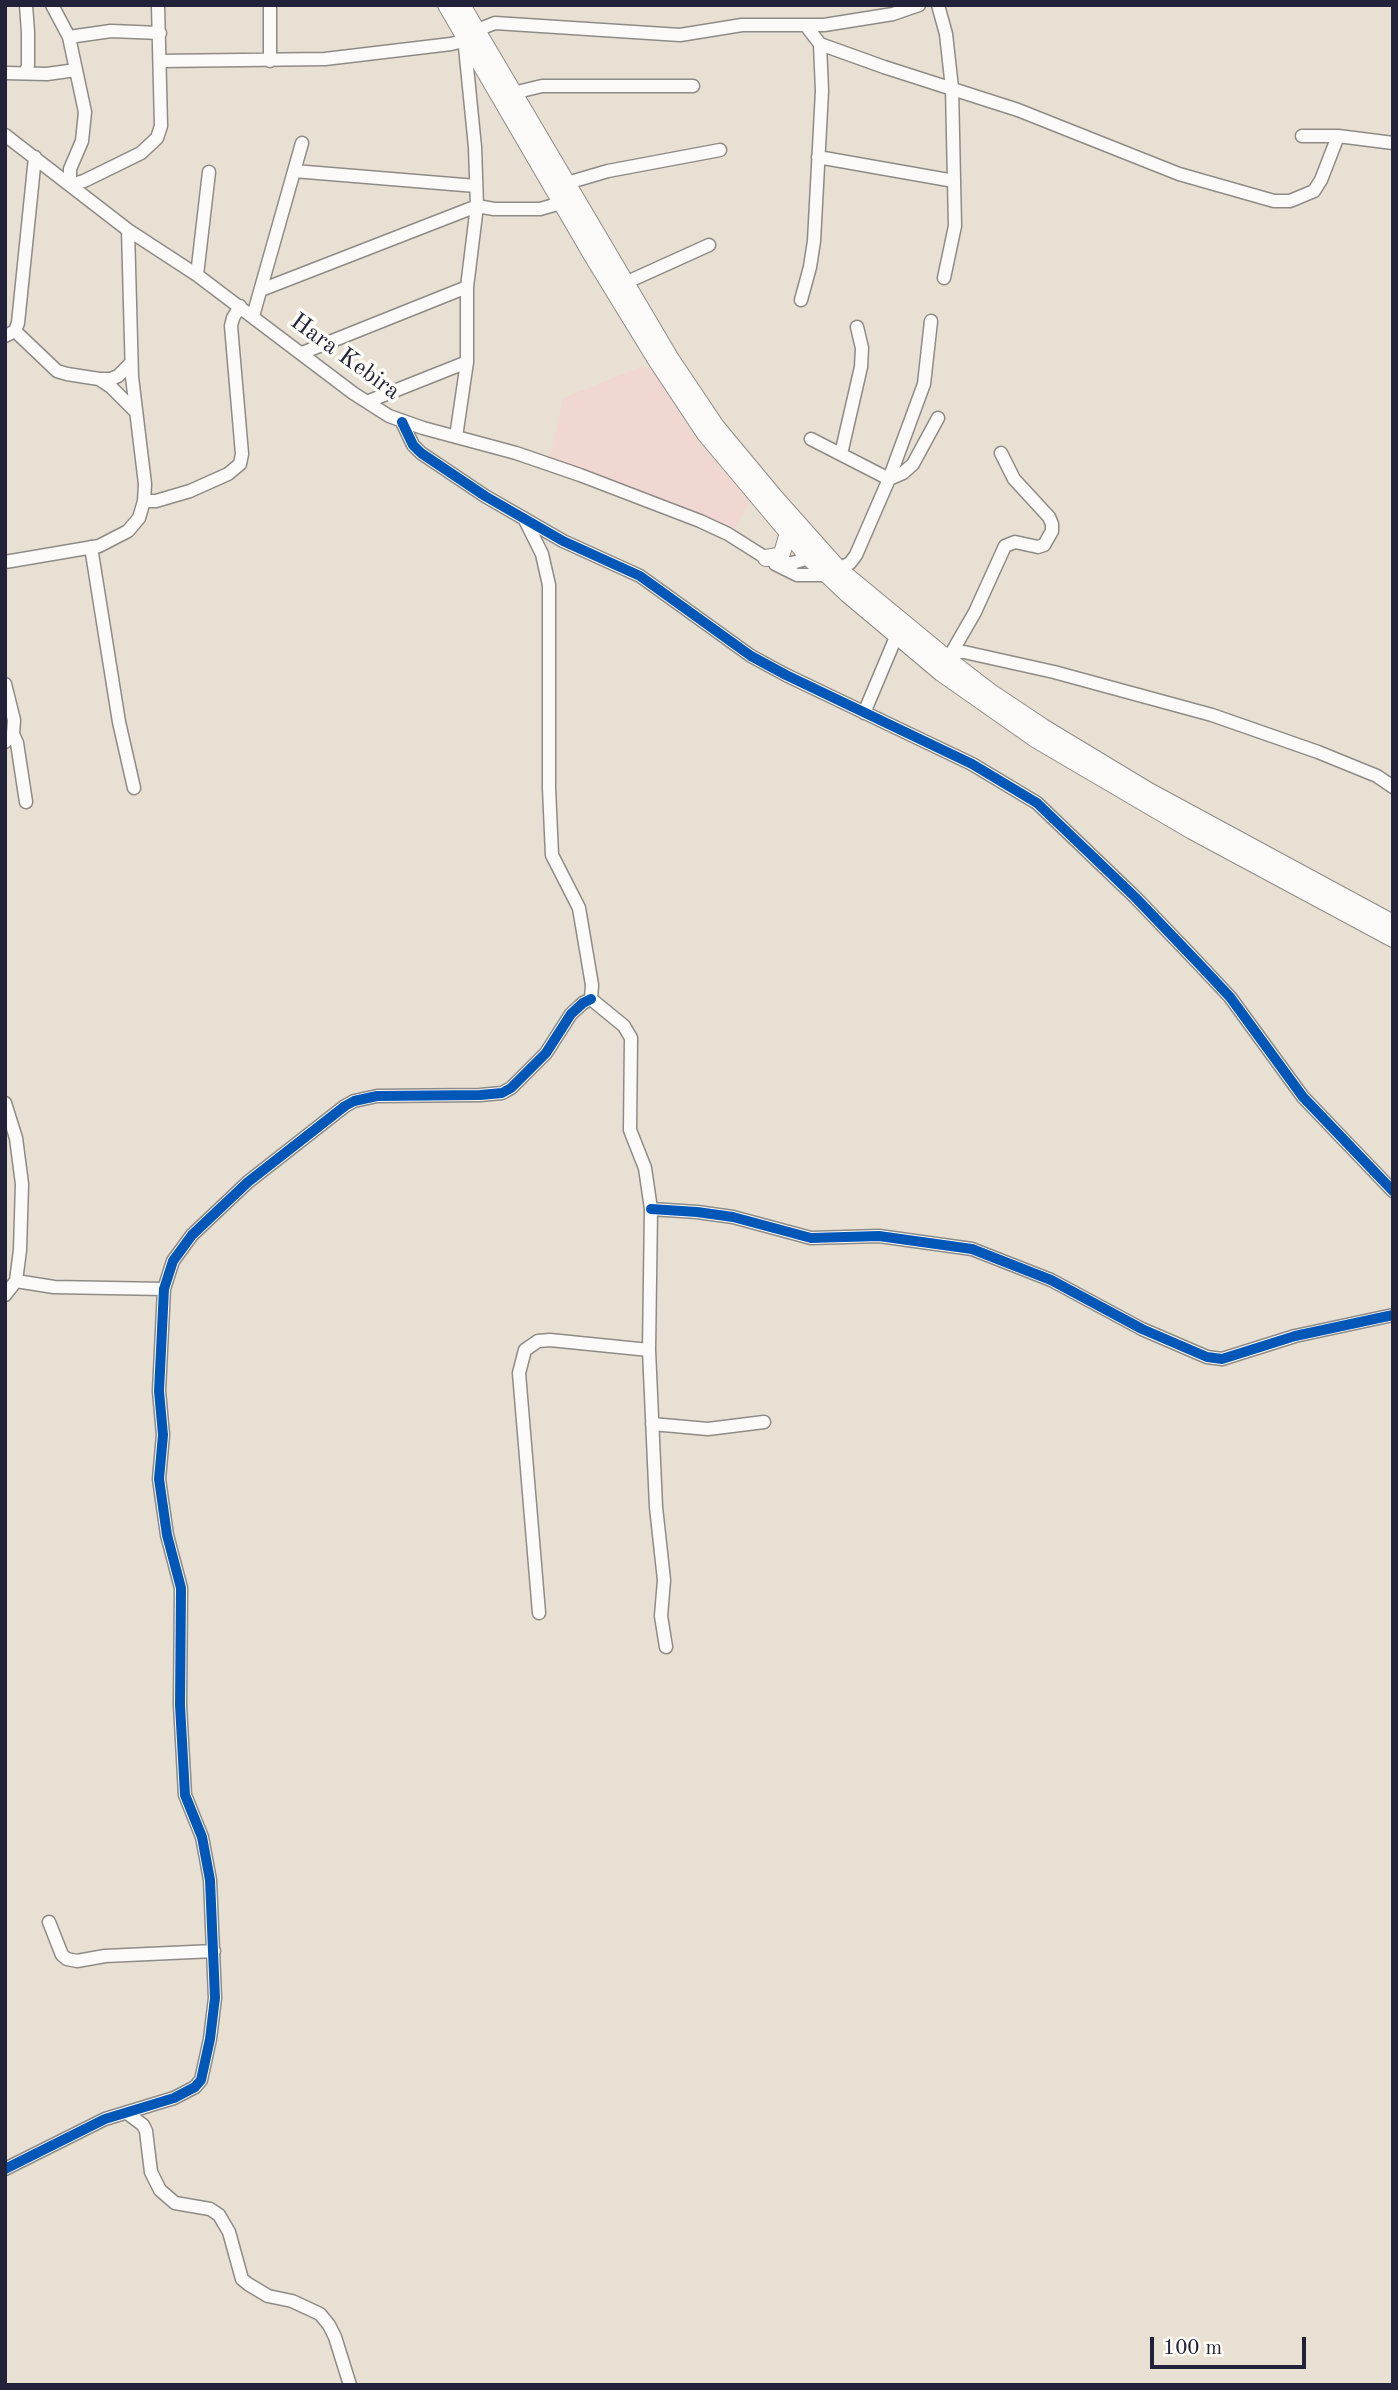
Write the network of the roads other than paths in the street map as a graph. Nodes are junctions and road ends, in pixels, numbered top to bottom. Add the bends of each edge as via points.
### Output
1 (26, 5) edge
2 (52, 5) edge
3 (158, 5) edge
4 (270, 5) edge
5 (446, 5) edge
6 (462, 5) edge
7 (919, 5) edge
8 (938, 5) edge
9 (807, 27) junction
10 (160, 33) junction
11 (471, 34) junction
12 (69, 37) junction
13 (820, 44) junction
14 (160, 61) junction
15 (270, 61) junction
16 (76, 70) junction
17 (5, 72) edge
18 (26, 73) junction
19 (692, 86) dead end
20 (953, 88) junction
21 (513, 93) junction
22 (5, 135) edge
23 (1302, 136) dead end
24 (1338, 136) junction
25 (302, 143) dead end
26 (1393, 143) edge
27 (720, 150) dead end
28 (34, 157) junction
29 (818, 158) junction
30 (294, 171) junction
31 (209, 172) dead end
32 (954, 181) junction
33 (567, 183) junction
34 (70, 185) junction
35 (476, 186) junction
36 (561, 202) junction
37 (477, 206) junction
38 (128, 230) junction
39 (709, 245) dead end
40 (197, 275) junction
41 (944, 278) dead end
42 (625, 283) junction
43 (467, 288) junction
44 (261, 290) junction
45 (801, 300) dead end
46 (240, 306) junction
47 (253, 316) junction
48 (931, 321) dead end
49 (857, 327) dead end
50 (10, 334) edge
51 (302, 353) junction
52 (467, 362) junction
53 (131, 363) junction
54 (99, 379) junction
55 (369, 401) junction
56 (137, 412) junction
57 (938, 418) dead end
58 (402, 422) junction
59 (710, 430) junction
60 (456, 437) junction
61 (811, 439) dead end
62 (1001, 453) dead end
63 (841, 454) junction
64 (889, 479) junction
65 (144, 501) junction
66 (524, 517) junction
67 (788, 533) junction
68 (91, 547) junction
69 (814, 553) junction
70 (766, 558) junction
71 (5, 562) edge
72 (834, 572) junction
73 (896, 637) junction
74 (947, 662) junction
75 (5, 684) edge
76 (864, 713) junction
77 (9, 738) edge
78 (1393, 787) edge
79 (134, 788) dead end
80 (26, 802) dead end
81 (1196, 824) junction
82 (1393, 923) edge
83 (1393, 939) edge
84 (591, 999) junction
85 (5, 1103) edge
86 (1393, 1191) edge
87 (651, 1209) junction
88 (16, 1280) junction
89 (164, 1289) junction
90 (5, 1295) edge
91 (1393, 1315) edge
92 (649, 1350) junction
93 (764, 1422) dead end
94 (652, 1424) junction
95 (539, 1613) dead end
96 (666, 1647) dead end
97 (49, 1922) dead end
98 (214, 1951) junction
99 (127, 2113) junction
100 (5, 2169) edge
101 (350, 2385) edge

1 - 18 street
2 - 12 street
3 - 10 street
4 - 15 street
5 - 11 main road
6 - 11 main road
7 - 9 street via 893,14
8 - 20 street
9 - 11 street via 742,25 680,36 495,23
9 - 13 street
10 - 12 street via 111,31
10 - 14 street
11 - 15 street via 451,44
11 - 21 main road
11 - 35 street
11 - 36 main road
12 - 16 street
13 - 20 street
13 - 29 street
14 - 15 street
14 - 34 street via 161,126 157,138 141,153
16 - 18 street
16 - 34 street via 85,126 70,169
17 - 18 street
19 - 21 street via 542,86
20 - 24 street via 1179,174 1275,201 1290,201 1314,191
20 - 32 street
21 - 33 main road
22 - 28 street, Hara Kebira
23 - 24 street
24 - 26 street
25 - 30 street
27 - 33 street
28 - 34 street, Hara Kebira
28 - 50 street via 18,323
29 - 32 street
29 - 45 street via 814,241
30 - 35 street
30 - 44 street
31 - 40 street
32 - 41 street via 955,226
33 - 42 main road
34 - 38 street, Hara Kebira
35 - 37 street
36 - 37 street via 540,209
36 - 59 main road via 656,360
37 - 43 street
37 - 44 street
38 - 40 street, Hara Kebira
38 - 53 street
39 - 42 street
40 - 46 street, Hara Kebira
42 - 59 main road
43 - 51 street
43 - 52 street
44 - 47 street
46 - 47 street, Hara Kebira
46 - 65 street via 231,326 240,464 190,491
47 - 51 street, Hara Kebira
48 - 64 street via 924,384
49 - 63 street via 862,367
50 - 54 street via 57,371
51 - 55 street, Hara Kebira
52 - 55 street
52 - 60 street
53 - 54 street via 118,376
53 - 56 street
54 - 56 street
55 - 58 street, Hara Kebira
56 - 65 street
57 - 64 street via 913,464
58 - 60 street, Hara Kebira
58 - 66 street via 413,445 431,462
59 - 67 main road
59 - 69 main road
60 - 70 street, Hara Kebira via 546,463 682,514 728,534
61 - 63 street
62 - 74 street via 1014,479 1049,517 1052,531 1038,547 1015,542 1005,546
63 - 64 street
64 - 72 street via 856,555
65 - 68 street via 139,518 128,531
66 - 76 street via 640,576 751,656
66 - 84 street via 542,554 549,585 552,855 579,908
67 - 69 main road
67 - 70 main road via 782,553
68 - 71 street
68 - 79 street
69 - 70 street, Hara Kebira via 782,563
69 - 72 main road
70 - 72 street via 797,575
72 - 73 main road
72 - 74 main road
73 - 74 main road
73 - 76 street
74 - 78 street via 992,657 1212,715 1318,752
74 - 81 main road via 1035,739
75 - 77 street via 14,720
76 - 86 street via 972,764 1037,803 1201,966 1303,1097
77 - 80 street via 17,743
81 - 82 main road
81 - 83 main road
84 - 87 street via 624,1026 631,1038 630,1130 642,1155
84 - 89 street via 571,1014 546,1054 502,1093 377,1096 354,1101 328,1117 192,1235 173,1261
85 - 88 street via 16,1138 22,1184
87 - 91 street via 733,1217 811,1238 879,1236 972,1249 1051,1280 1142,1329 1207,1357 1222,1359 1295,1336
87 - 92 street
88 - 89 street via 54,1287
88 - 90 street
89 - 98 street via 159,1479 181,1588 184,1781 210,1880
92 - 94 street
92 - 95 street via 550,1340 538,1341 525,1350 519,1373
93 - 94 street via 708,1429
94 - 96 street
97 - 98 street via 62,1955 78,1961
98 - 99 street via 215,1998 201,2080 174,2098
99 - 100 street via 105,2119
99 - 101 street via 146,2131 151,2172 160,2190 175,2203 219,2214 242,2279 248,2284 320,2314 330,2325

